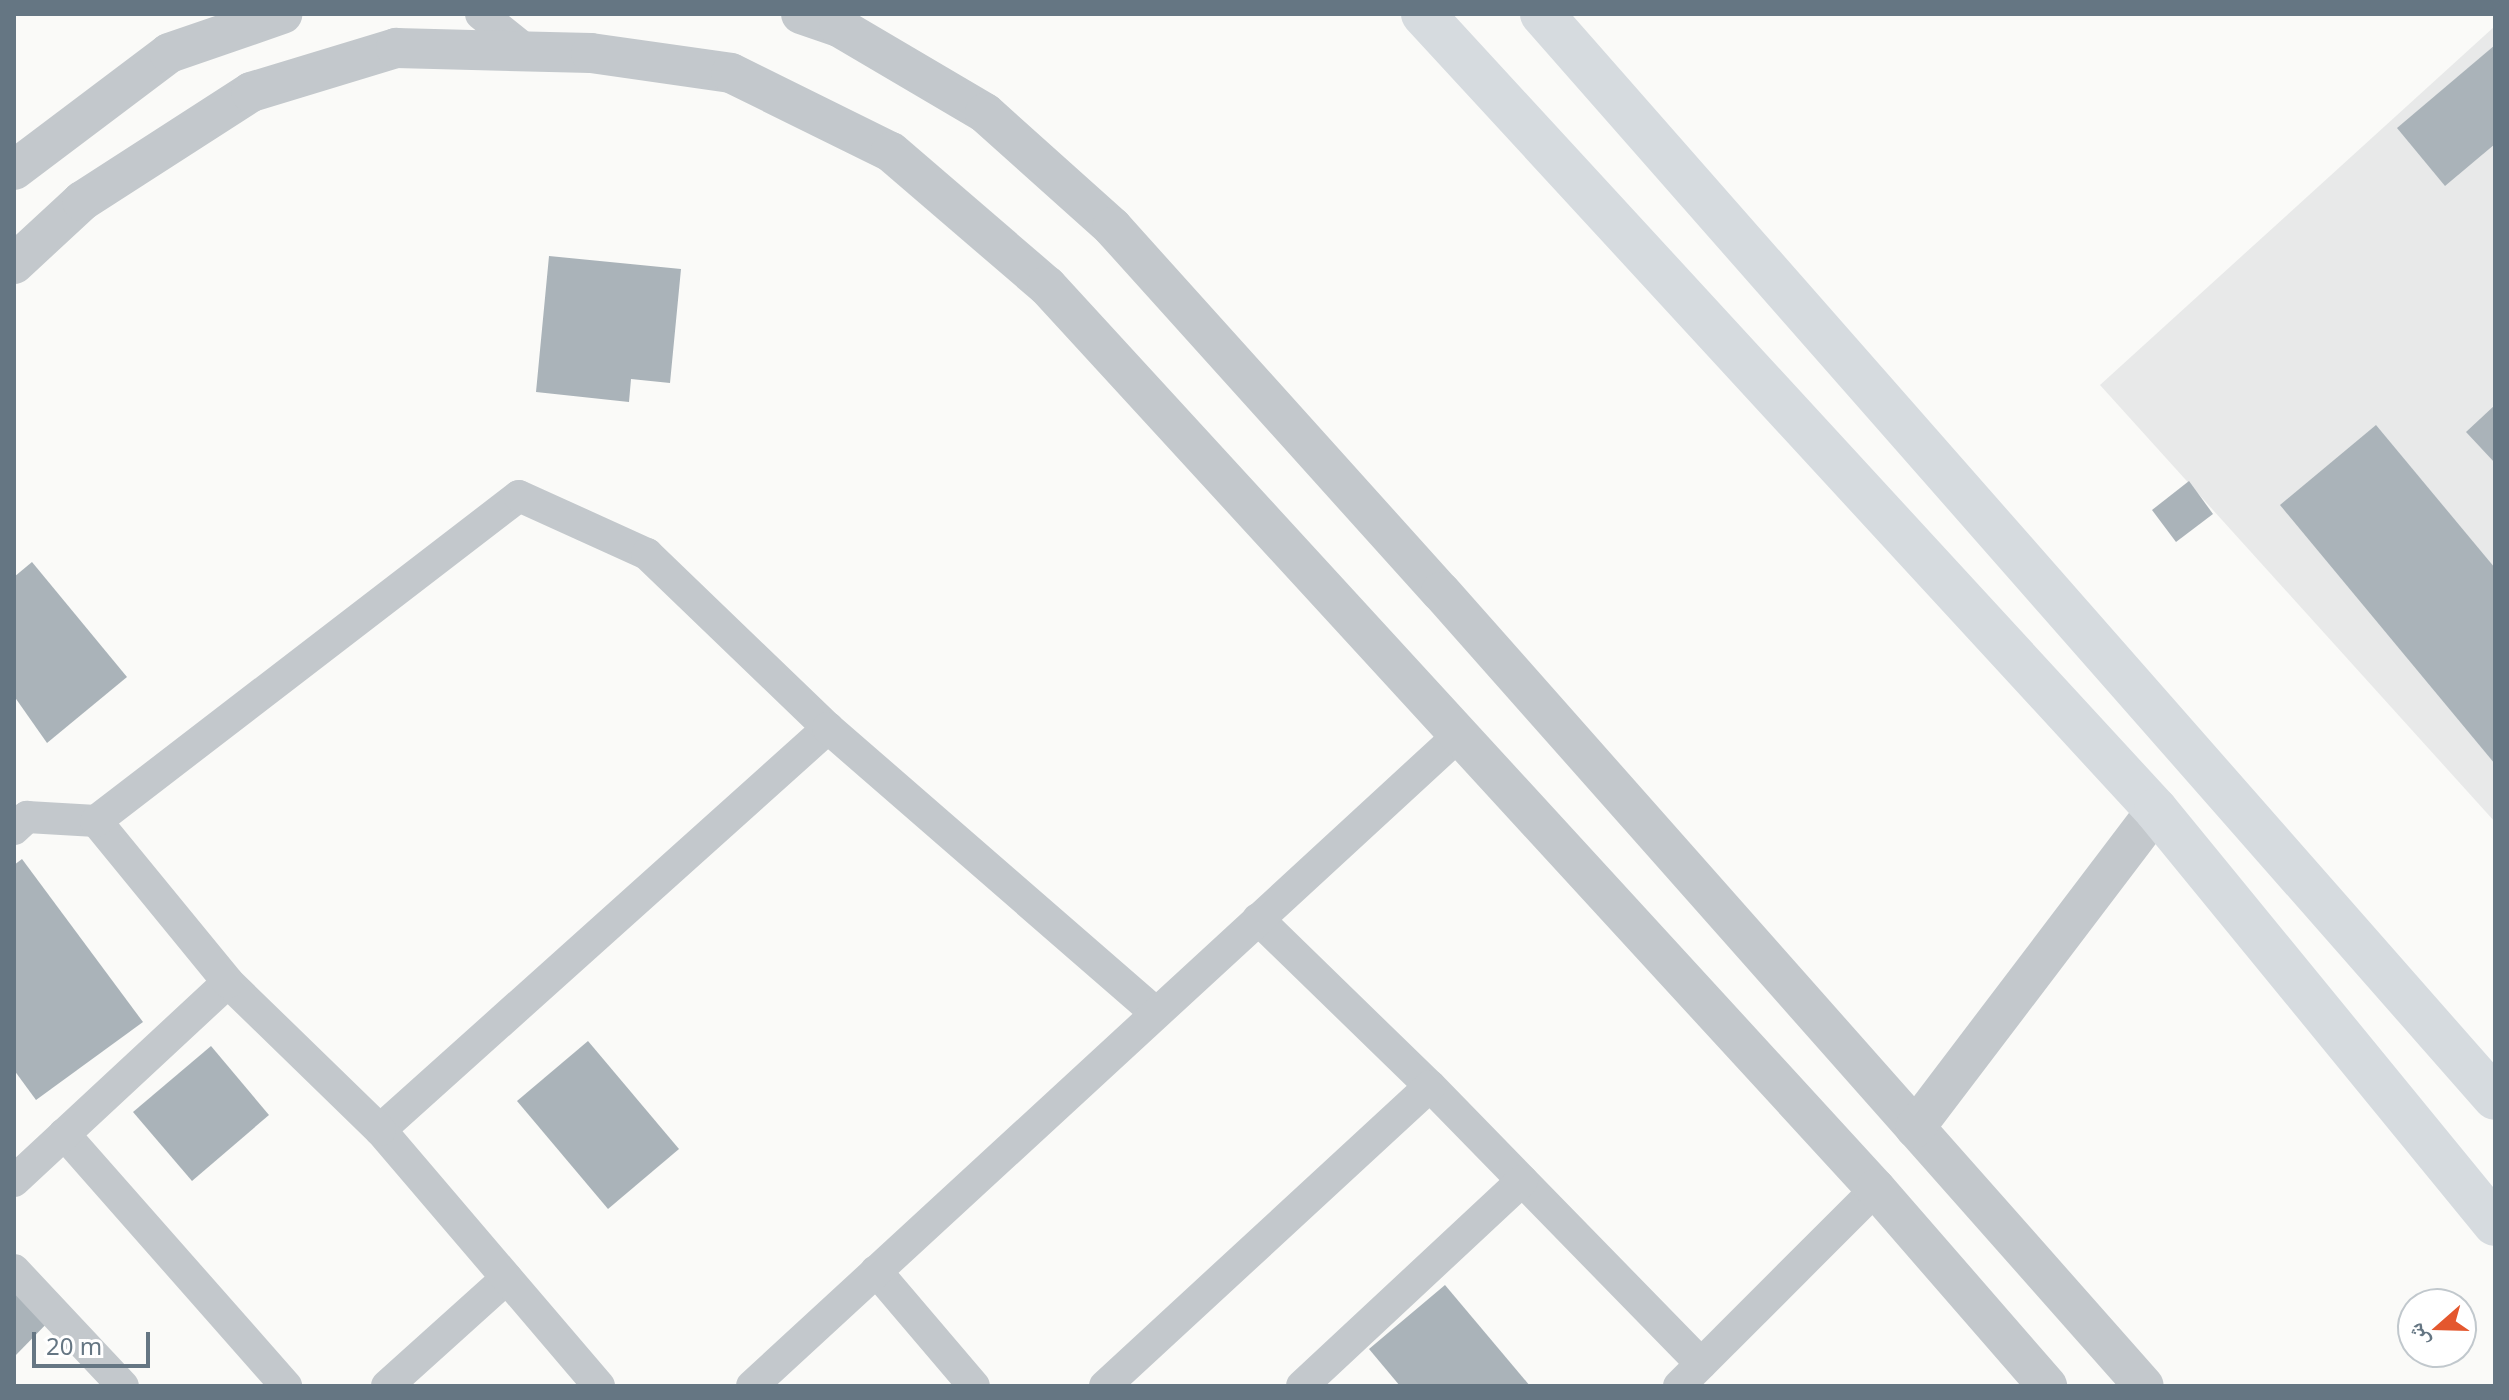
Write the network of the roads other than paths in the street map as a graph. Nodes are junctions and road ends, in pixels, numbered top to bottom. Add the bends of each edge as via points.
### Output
1 (282, 14) edge
2 (481, 14) edge
3 (801, 14) edge
4 (1423, 14) edge
5 (1542, 14) edge
6 (527, 51) junction
7 (14, 170) edge
8 (14, 264) edge
9 (828, 728) junction
10 (1458, 736) junction
11 (2156, 810) junction
12 (18, 816) edge
13 (96, 821) junction
14 (1258, 919) junction
15 (228, 982) junction
16 (1155, 1012) junction
17 (1430, 1086) junction
18 (2495, 1098) edge
19 (1915, 1128) junction
20 (380, 1130) junction
21 (64, 1134) junction
22 (14, 1181) edge
23 (1522, 1181) junction
24 (1876, 1189) junction
25 (2495, 1224) edge
26 (14, 1270) edge
27 (876, 1271) junction
28 (507, 1278) junction
29 (1690, 1375) edge
30 (123, 1386) edge
31 (286, 1386) edge
32 (387, 1386) edge
33 (599, 1386) edge
34 (752, 1386) edge
35 (974, 1386) edge
36 (1105, 1386) edge
37 (1302, 1386) edge
38 (2047, 1386) edge
39 (2144, 1386) edge

1 - 7 street via 169,53
2 - 6 street
3 - 19 street via 839,27 985,113 1112,227
4 - 11 main road
5 - 18 main road
6 - 8 street via 396,48 251,92 82,201
6 - 10 street via 591,53 731,73 891,152 1047,286
9 - 13 street via 647,554 519,496
9 - 16 street
9 - 20 street
10 - 14 street
10 - 24 street
11 - 19 street
11 - 25 main road
12 - 13 street
13 - 15 street
14 - 16 street
14 - 17 street
15 - 20 street
15 - 21 street
16 - 27 street
17 - 23 street
17 - 36 street
19 - 39 street
20 - 28 street
21 - 22 street
21 - 31 street
23 - 29 street
23 - 37 street
24 - 29 street
24 - 38 street
26 - 30 street
27 - 34 street
27 - 35 street
28 - 32 street
28 - 33 street

